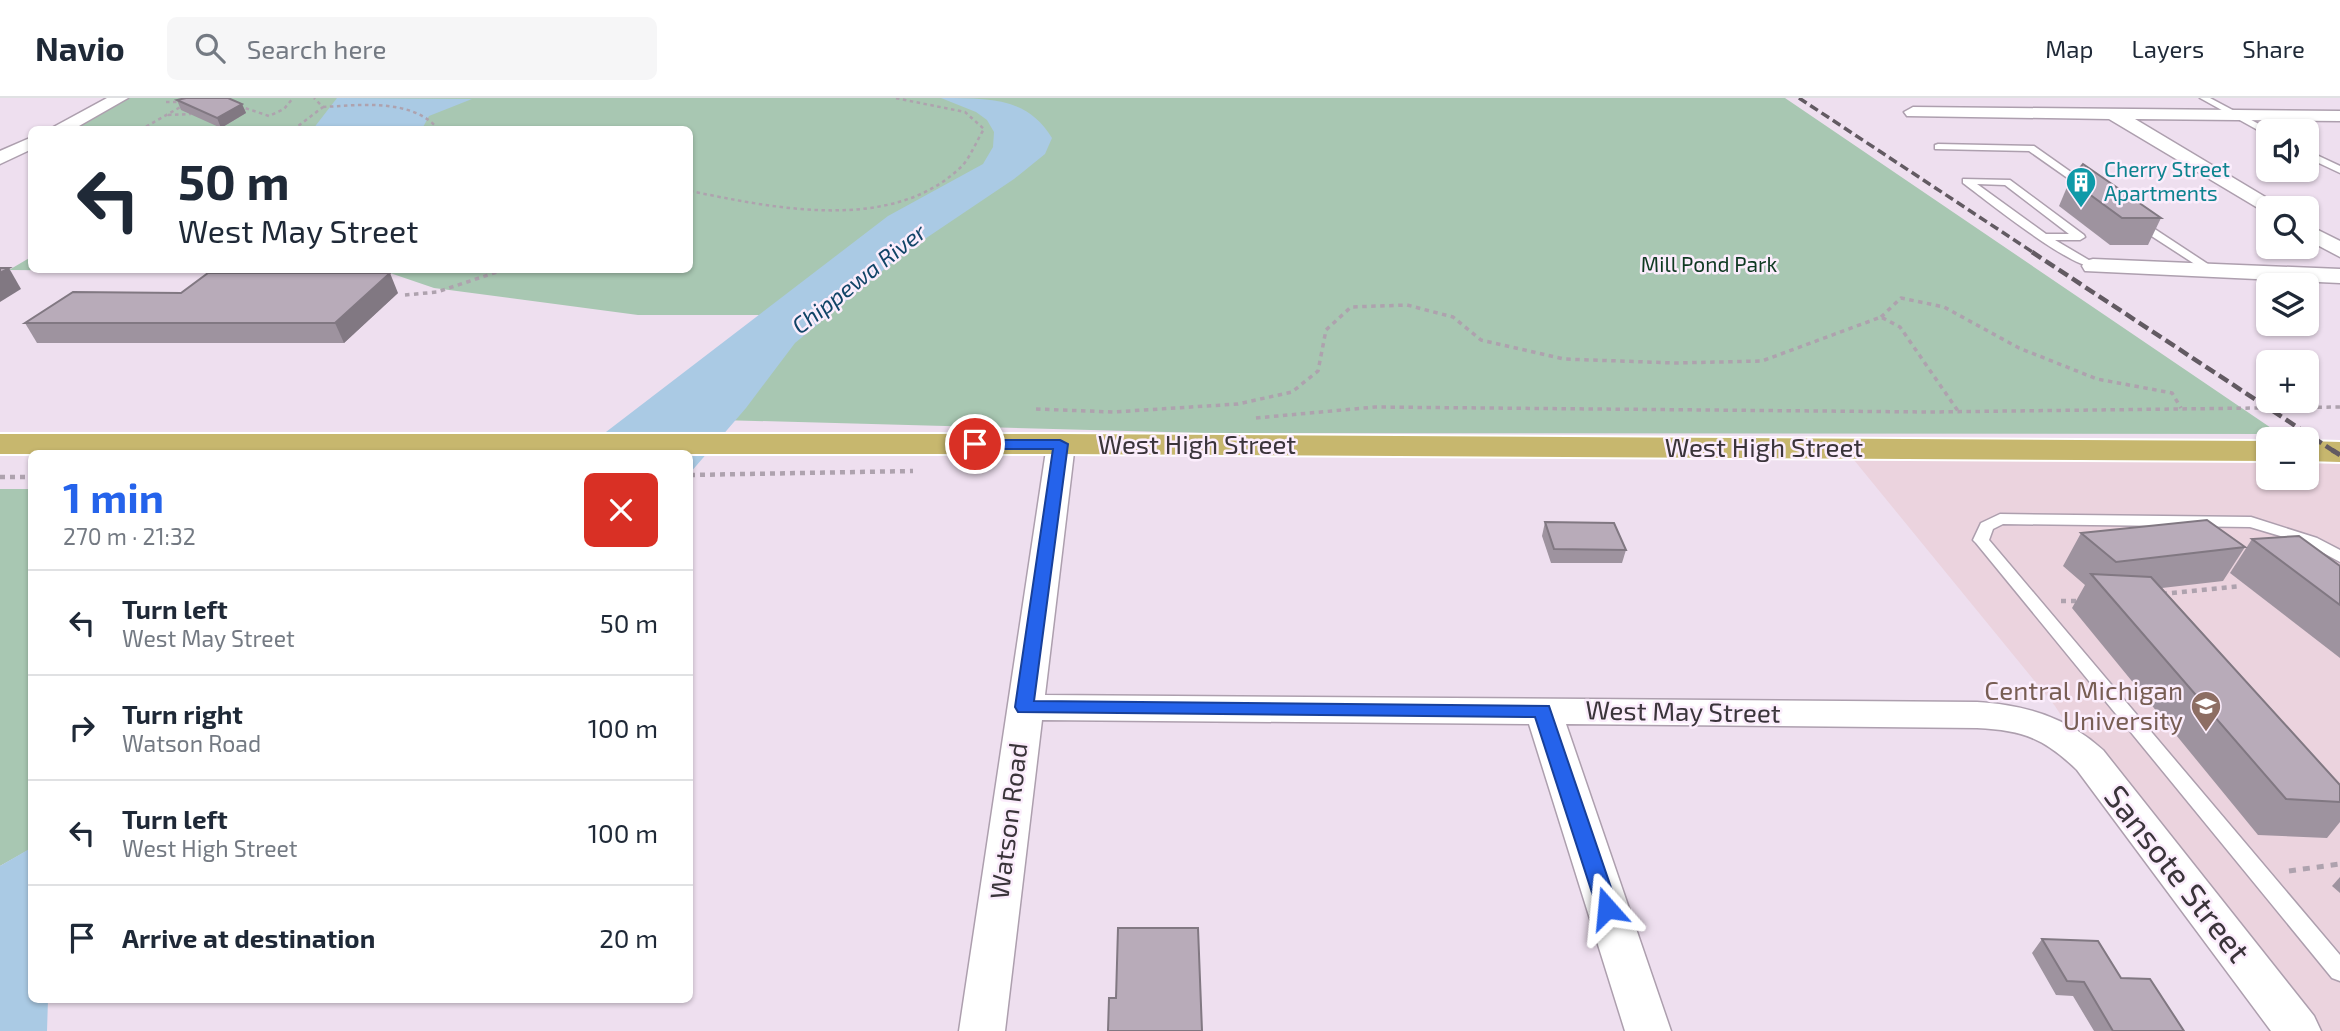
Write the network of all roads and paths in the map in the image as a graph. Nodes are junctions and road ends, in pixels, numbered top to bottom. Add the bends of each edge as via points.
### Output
1 (120, 98) edge
2 (293, 98) edge
3 (314, 98) edge
4 (895, 98) edge
5 (2086, 98) edge
6 (2204, 98) edge
7 (2328, 98) edge
8 (166, 102) dead end
9 (231, 103) edge
10 (2340, 104) edge
11 (323, 107) junction
12 (1913, 112) dead end
13 (191, 114) edge
14 (2113, 114) junction
15 (167, 115) junction
16 (2235, 115) junction
17 (2340, 116) edge
18 (65, 126) edge
19 (147, 126) edge
20 (298, 126) edge
21 (437, 126) edge
22 (2256, 126) edge
23 (28, 144) edge
24 (1938, 147) dead end
25 (4, 155) edge
26 (2319, 160) edge
27 (2340, 170) edge
28 (693, 191) edge
29 (2098, 195) edge
30 (2256, 200) edge
31 (2131, 218) edge
32 (2044, 237) junction
33 (2319, 238) edge
34 (2340, 250) edge
35 (2093, 266) joint
36 (2211, 270) junction
37 (494, 273) edge
38 (2340, 276) edge
39 (405, 295) dead end
40 (1881, 317) junction
41 (2340, 407) edge
42 (2181, 408) junction
43 (1036, 409) dead end
44 (1959, 412) junction
45 (1245, 419) dead end
46 (0, 444) edge
47 (1060, 444) junction
48 (2256, 451) edge
49 (2319, 451) edge
50 (2340, 452) edge
51 (920, 471) dead end
52 (693, 475) edge
53 (0, 477) edge
54 (28, 477) edge
55 (2340, 557) edge
56 (2241, 586) dead end
57 (2151, 595) edge
58 (2087, 601) dead end
59 (2032, 602) junction
60 (1024, 707) junction
61 (1542, 710) junction
62 (2047, 726) joint
63 (2340, 864) edge
64 (2260, 876) junction
65 (2340, 971) edge
66 (982, 1031) edge
67 (1648, 1031) edge
68 (2298, 1031) edge

1 - 18 street
2 - 9 path via 269,116
3 - 11 path
4 - 28 path via 965,113 984,129 975,153 950,177 902,203 838,212
5 - 14 street
6 - 16 lane
7 - 10 street
8 - 15 path via 189,102
11 - 20 path
11 - 21 path via 408,104 434,119
12 - 14 street
13 - 15 path
14 - 16 street
14 - 30 street
15 - 19 path
16 - 17 street
16 - 22 lane
23 - 25 street
24 - 29 lane via 2031,148
26 - 27 lane
31 - 36 lane
32 - 32 lane via 2081,237 2007,182 1966,181
32 - 35 lane
33 - 34 street
35 - 36 street
36 - 38 street
37 - 39 path via 437,292
40 - 42 path via 1900,298 1944,307 2019,348 2097,379 2172,393
40 - 43 path via 1762,361 1675,363 1564,359 1481,340 1453,317 1407,305 1351,307 1326,330 1318,371 1292,392 1238,404 1113,411
40 - 44 path via 1900,327
41 - 42 path
42 - 44 path
44 - 45 path via 1375,407
46 - 47 main road, West High Street
47 - 48 main road, West High Street
47 - 60 street, Watson Road
49 - 50 main road
51 - 52 path
53 - 54 path
55 - 59 lane via 2312,541 2251,523 2000,519 1986,526 1981,540
56 - 57 path
58 - 59 path
59 - 64 lane
60 - 61 street, West May Street
60 - 66 street, Watson Road
61 - 62 street, West May Street via 1977,715
61 - 67 street
62 - 68 street, Sansote Street via 2090,760
63 - 64 path
64 - 65 lane

